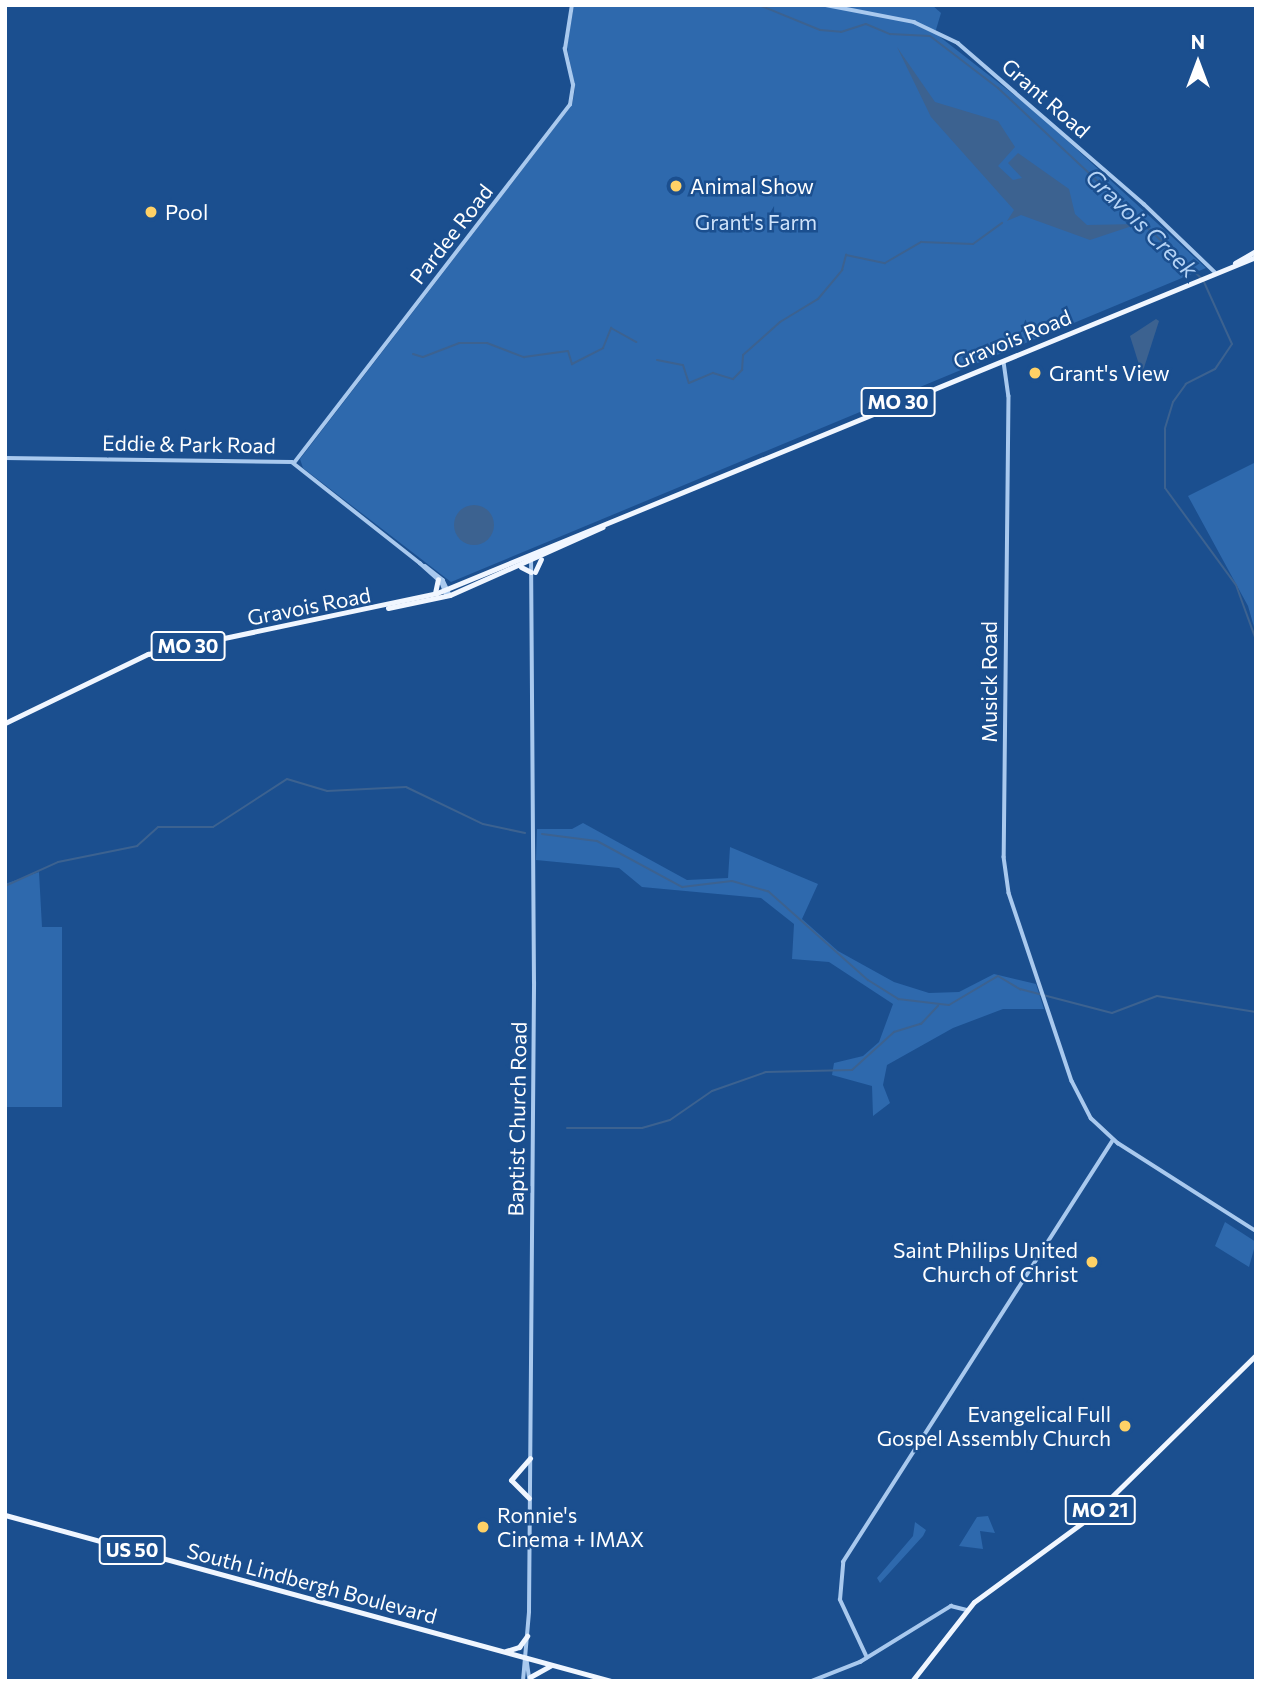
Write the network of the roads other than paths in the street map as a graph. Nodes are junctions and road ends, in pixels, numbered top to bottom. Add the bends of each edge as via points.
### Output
1 (572, 5) edge
2 (826, 5) edge
3 (1256, 251) edge
4 (1256, 257) edge
5 (1235, 263) junction
6 (1214, 272) junction
7 (1003, 359) junction
8 (5, 458) edge
9 (294, 463) junction
10 (607, 525) junction
11 (542, 556) junction
12 (529, 558) junction
13 (420, 563) junction
14 (518, 566) junction
15 (533, 572) junction
16 (438, 579) junction
17 (447, 593) junction
18 (434, 594) junction
19 (385, 608) junction
20 (5, 723) edge
21 (1113, 1140) junction
22 (1256, 1231) edge
23 (1256, 1355) edge
24 (530, 1458) junction
25 (529, 1498) junction
26 (5, 1515) edge
27 (967, 1610) junction
28 (527, 1636) junction
29 (503, 1652) junction
30 (527, 1658) junction
31 (867, 1658) junction
32 (553, 1665) junction
33 (922, 1671) junction
34 (530, 1679) edge
35 (523, 1681) edge
36 (611, 1681) edge
37 (812, 1681) edge
38 (912, 1681) edge
39 (920, 1681) edge

1 - 9 street, Pardee Road via 565,49 573,85 570,105
2 - 6 street, Grant Road via 914,22 958,43 1144,204
3 - 5 main road, Gravois Road / MO 30
4 - 5 main road, Gravois Road / MO 30
5 - 6 main road, Gravois Road / MO 30
6 - 7 main road, Gravois Road / MO 30
7 - 10 main road, Gravois Road / MO 30
7 - 21 street, Musick Road via 1009,396 1004,864 1040,989 1079,1097
8 - 9 street, Eddie & Park Road
9 - 13 street, Eddie & Park Road
10 - 11 main road, Gravois Road / MO 30
10 - 12 main road, Gravois Road / MO 30
11 - 12 main road, Gravois Road / MO 30
11 - 15 main road
12 - 14 main road, Gravois Road / MO 30
12 - 15 street, Baptist Church Road
12 - 17 main road, Gravois Road / MO 30
13 - 16 street, Eddie & Park Road
13 - 17 street, Eddie & Park Road
14 - 15 main road
14 - 17 main road, Gravois Road / MO 30
15 - 24 street, Baptist Church Road
16 - 17 street, Eddie & Park Road
16 - 18 main road
17 - 18 main road, Gravois Road / MO 30
17 - 19 main road, Gravois Road / MO 30
18 - 19 main road, Gravois Road / MO 30
19 - 20 main road, Gravois Road / MO 30 via 148,654
21 - 22 street, Musick Road
21 - 31 street via 844,1562 840,1600
23 - 27 main road, MO 21 via 1093,1516 1007,1573
24 - 25 street, Baptist Church Road
24 - 25 main road via 511,1480
25 - 28 street, Baptist Church Road
26 - 29 main road, South Lindbergh Boulevard / US 50
27 - 31 street via 951,1606
27 - 33 main road, MO 21
28 - 29 main road via 519,1647
28 - 30 street, Baptist Church Road
29 - 30 main road, South Lindbergh Boulevard / US 50
30 - 32 main road, South Lindbergh Boulevard / US 50
30 - 34 street, Baptist Church Road
30 - 35 street, Baptist Church Road
31 - 37 street
32 - 34 main road
32 - 36 main road, South Lindbergh Boulevard / US 50
33 - 38 main road, MO 21
33 - 39 main road, MO 21

